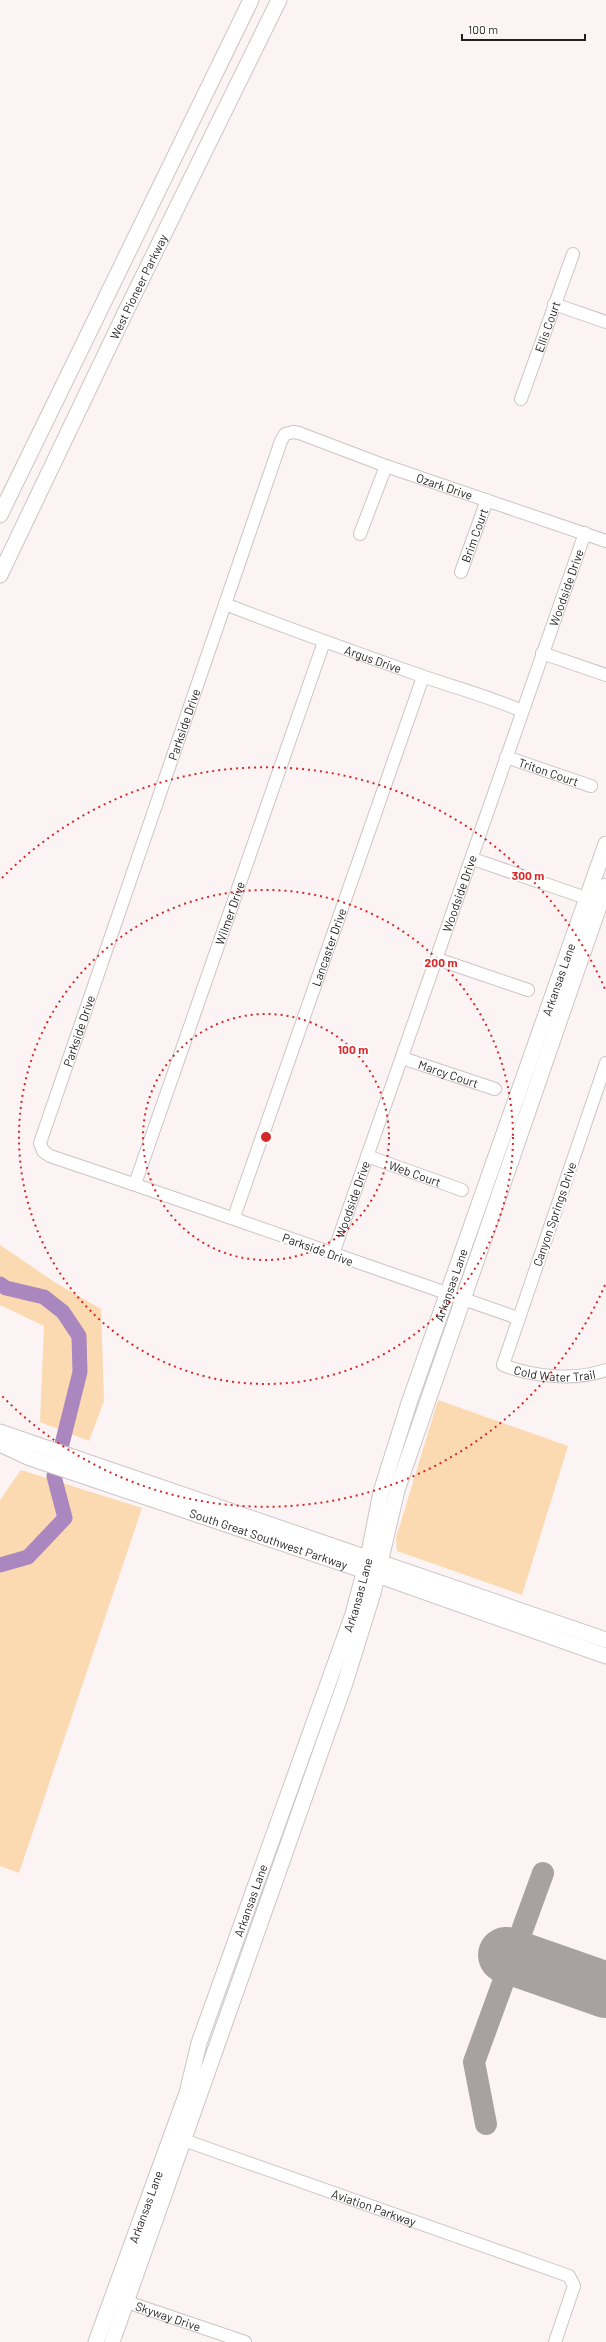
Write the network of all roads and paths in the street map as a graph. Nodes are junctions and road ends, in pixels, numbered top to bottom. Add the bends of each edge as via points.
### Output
1 (251, 0) edge
2 (279, 0) edge
3 (192, 123) junction
4 (215, 134) junction
5 (573, 254) dead end
6 (554, 304) junction
7 (606, 322) edge
8 (521, 399) dead end
9 (285, 434) joint
10 (386, 466) junction
11 (487, 500) junction
12 (0, 515) edge
13 (585, 533) junction
14 (360, 534) dead end
15 (606, 541) edge
16 (461, 572) dead end
17 (0, 575) edge
18 (225, 604) junction
19 (324, 642) junction
20 (542, 653) junction
21 (606, 675) edge
22 (423, 677) junction
23 (522, 711) junction
24 (506, 757) junction
25 (591, 786) dead end
26 (606, 844) edge
27 (472, 859) junction
28 (606, 886) edge
29 (598, 902) edge
30 (437, 959) junction
31 (528, 990) dead end
32 (402, 1058) junction
33 (606, 1063) edge
34 (495, 1089) dead end
35 (367, 1156) junction
36 (135, 1184) junction
37 (462, 1190) dead end
38 (234, 1217) junction
39 (333, 1254) junction
40 (455, 1296) junction
41 (518, 1318) junction
42 (504, 1365) joint
43 (606, 1370) edge
44 (0, 1432) edge
45 (0, 1444) edge
46 (372, 1567) junction
47 (522, 1619) junction
48 (606, 1640) edge
49 (606, 1656) edge
50 (177, 2138) junction
51 (120, 2300) junction
52 (96, 2342) edge
53 (112, 2342) edge
54 (245, 2342) edge
55 (554, 2342) edge

1 - 3 main road, West Pioneer Parkway
2 - 4 main road, West Pioneer Parkway
3 - 4 main road
3 - 12 main road, West Pioneer Parkway
4 - 17 main road, West Pioneer Parkway via 126,311
5 - 6 street, Ellis Court
6 - 7 street
6 - 8 street, Ellis Court
9 - 10 street, Ozark Drive via 299,433
9 - 18 street, Parkside Drive
10 - 11 street, Ozark Drive
10 - 14 street
11 - 13 street, Ozark Drive
11 - 16 street, Brim Court
13 - 15 street, Ozark Drive
13 - 20 street, Woodside Drive
18 - 19 street, Argus Drive
18 - 36 street, Parkside Drive via 40,1142 43,1152 50,1156
19 - 22 street, Argus Drive
19 - 36 street, Wilmer Drive
20 - 21 street
20 - 23 street, Woodside Drive
22 - 23 street, Argus Drive via 489,697
22 - 38 street, Lancaster Drive
23 - 24 street, Woodside Drive
24 - 25 street, Triton Court
24 - 27 street, Woodside Drive
26 - 29 main road, Arkansas Lane
27 - 29 street
27 - 30 street, Woodside Drive
28 - 29 main road, Arkansas Lane
29 - 40 main road, Arkansas Lane
30 - 31 street
30 - 32 street, Woodside Drive
32 - 34 street, Marcy Court
32 - 35 street, Woodside Drive
33 - 41 street, Canyon Springs Drive
35 - 37 street, Web Court
35 - 39 street, Woodside Drive
36 - 38 street, Parkside Drive
38 - 39 street, Parkside Drive
39 - 40 street, Parkside Drive
40 - 41 street, Parkside Drive
40 - 46 main road, Arkansas Lane via 408,1403 381,1492
41 - 42 street, Canyon Springs Drive
42 - 43 street, Cold Water Trail via 519,1371 566,1377
44 - 46 main road, South Great Southwest Parkway
45 - 46 main road, South Great Southwest Parkway via 30,1458
46 - 47 main road, South Great Southwest Parkway
46 - 50 main road, Arkansas Lane via 200,2043
47 - 48 main road, South Great Southwest Parkway
47 - 49 main road, South Great Southwest Parkway
50 - 51 main road, Arkansas Lane
50 - 55 street, Aviation Parkway via 569,2276 574,2283
51 - 52 main road, Arkansas Lane
51 - 53 main road, Arkansas Lane
51 - 54 street, Skyway Drive

